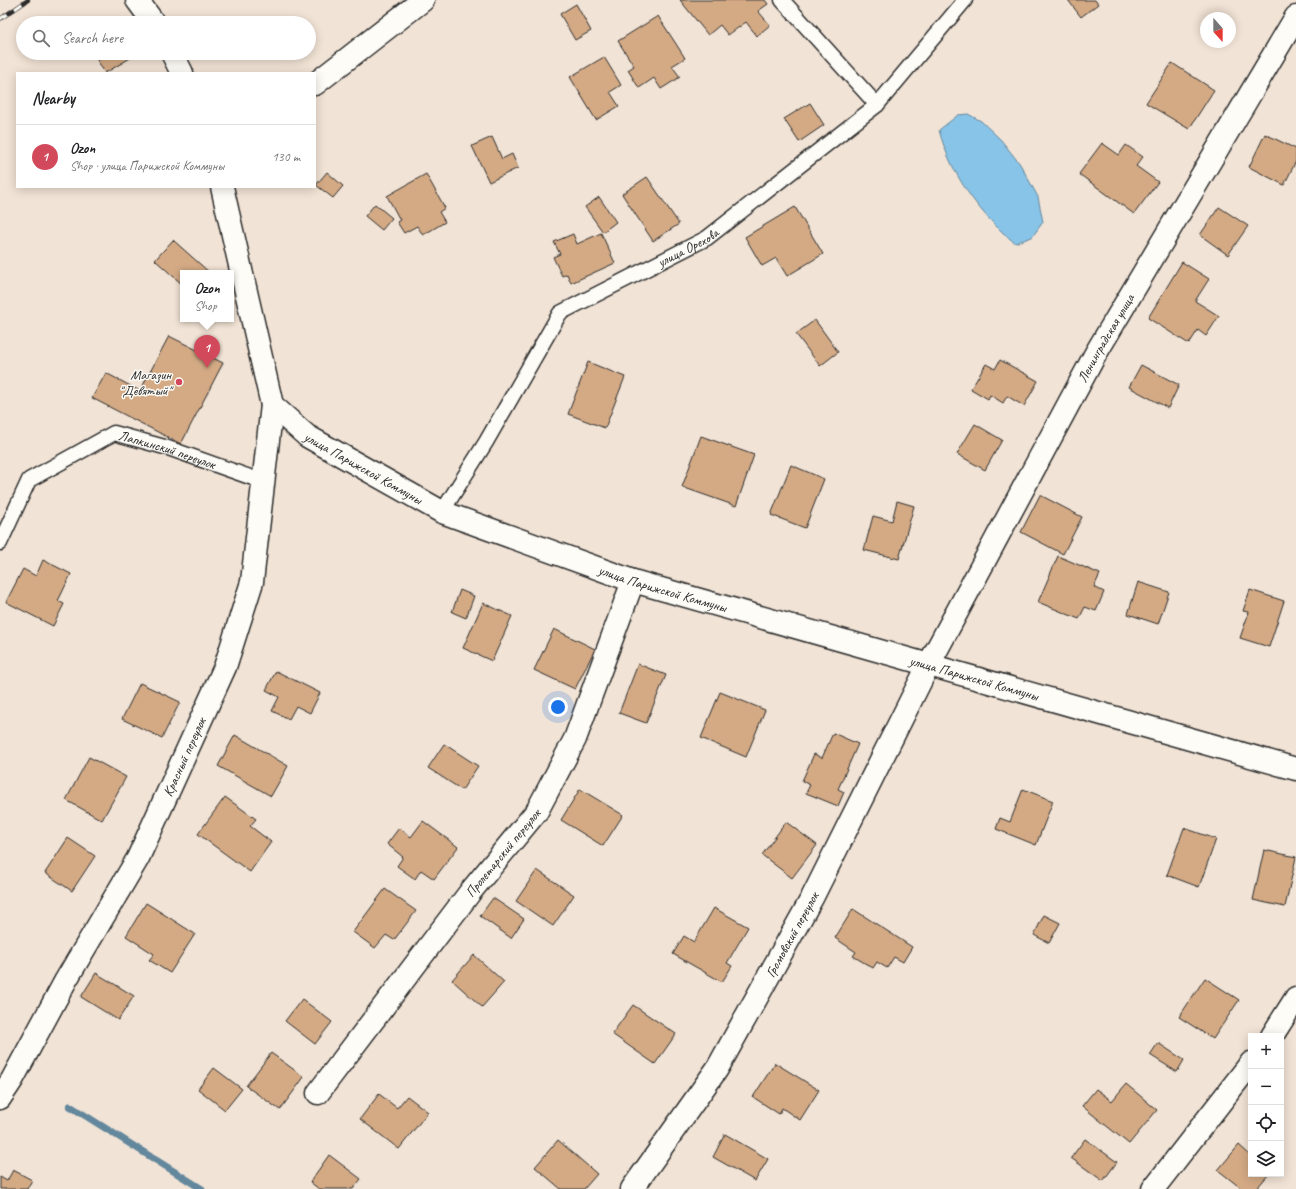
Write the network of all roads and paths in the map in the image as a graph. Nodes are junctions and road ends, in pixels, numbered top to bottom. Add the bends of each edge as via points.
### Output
1 (137, 0) edge
2 (423, 0) edge
3 (782, 0) edge
4 (965, 0) edge
5 (149, 16) edge
6 (1296, 17) edge
7 (176, 60) edge
8 (182, 72) edge
9 (316, 83) edge
10 (877, 105) junction
11 (222, 188) edge
12 (272, 405) junction
13 (264, 482) junction
14 (442, 512) junction
15 (0, 543) edge
16 (633, 581) junction
17 (928, 666) junction
18 (1296, 769) edge
19 (1296, 998) edge
20 (1274, 1033) edge
21 (1248, 1067) edge
22 (318, 1094) dead end
23 (0, 1098) edge
24 (632, 1189) edge
25 (1153, 1189) edge

1 - 5 street
2 - 9 street
3 - 10 lane
4 - 10 lane, улица Орехова
6 - 17 street, Ленинградская улица via 1096,353
7 - 8 street
10 - 14 lane, улица Орехова via 706,238 560,313 486,442
11 - 12 street
12 - 13 street, Красный переулок
12 - 14 street, улица Парижской Коммуны via 307,436
13 - 15 lane, Лапкинский переулок via 168,448 114,433 29,480
13 - 23 street, Красный переулок via 252,582 224,667 138,858
14 - 16 street, улица Парижской Коммуны
16 - 17 street, улица Парижской Коммуны
16 - 22 street, Пролетарский переулок via 575,739 536,811 471,892
17 - 18 street, улица Парижской Коммуны
17 - 24 street, Громовский переулок via 812,898 717,1069
19 - 20 street
21 - 25 street

